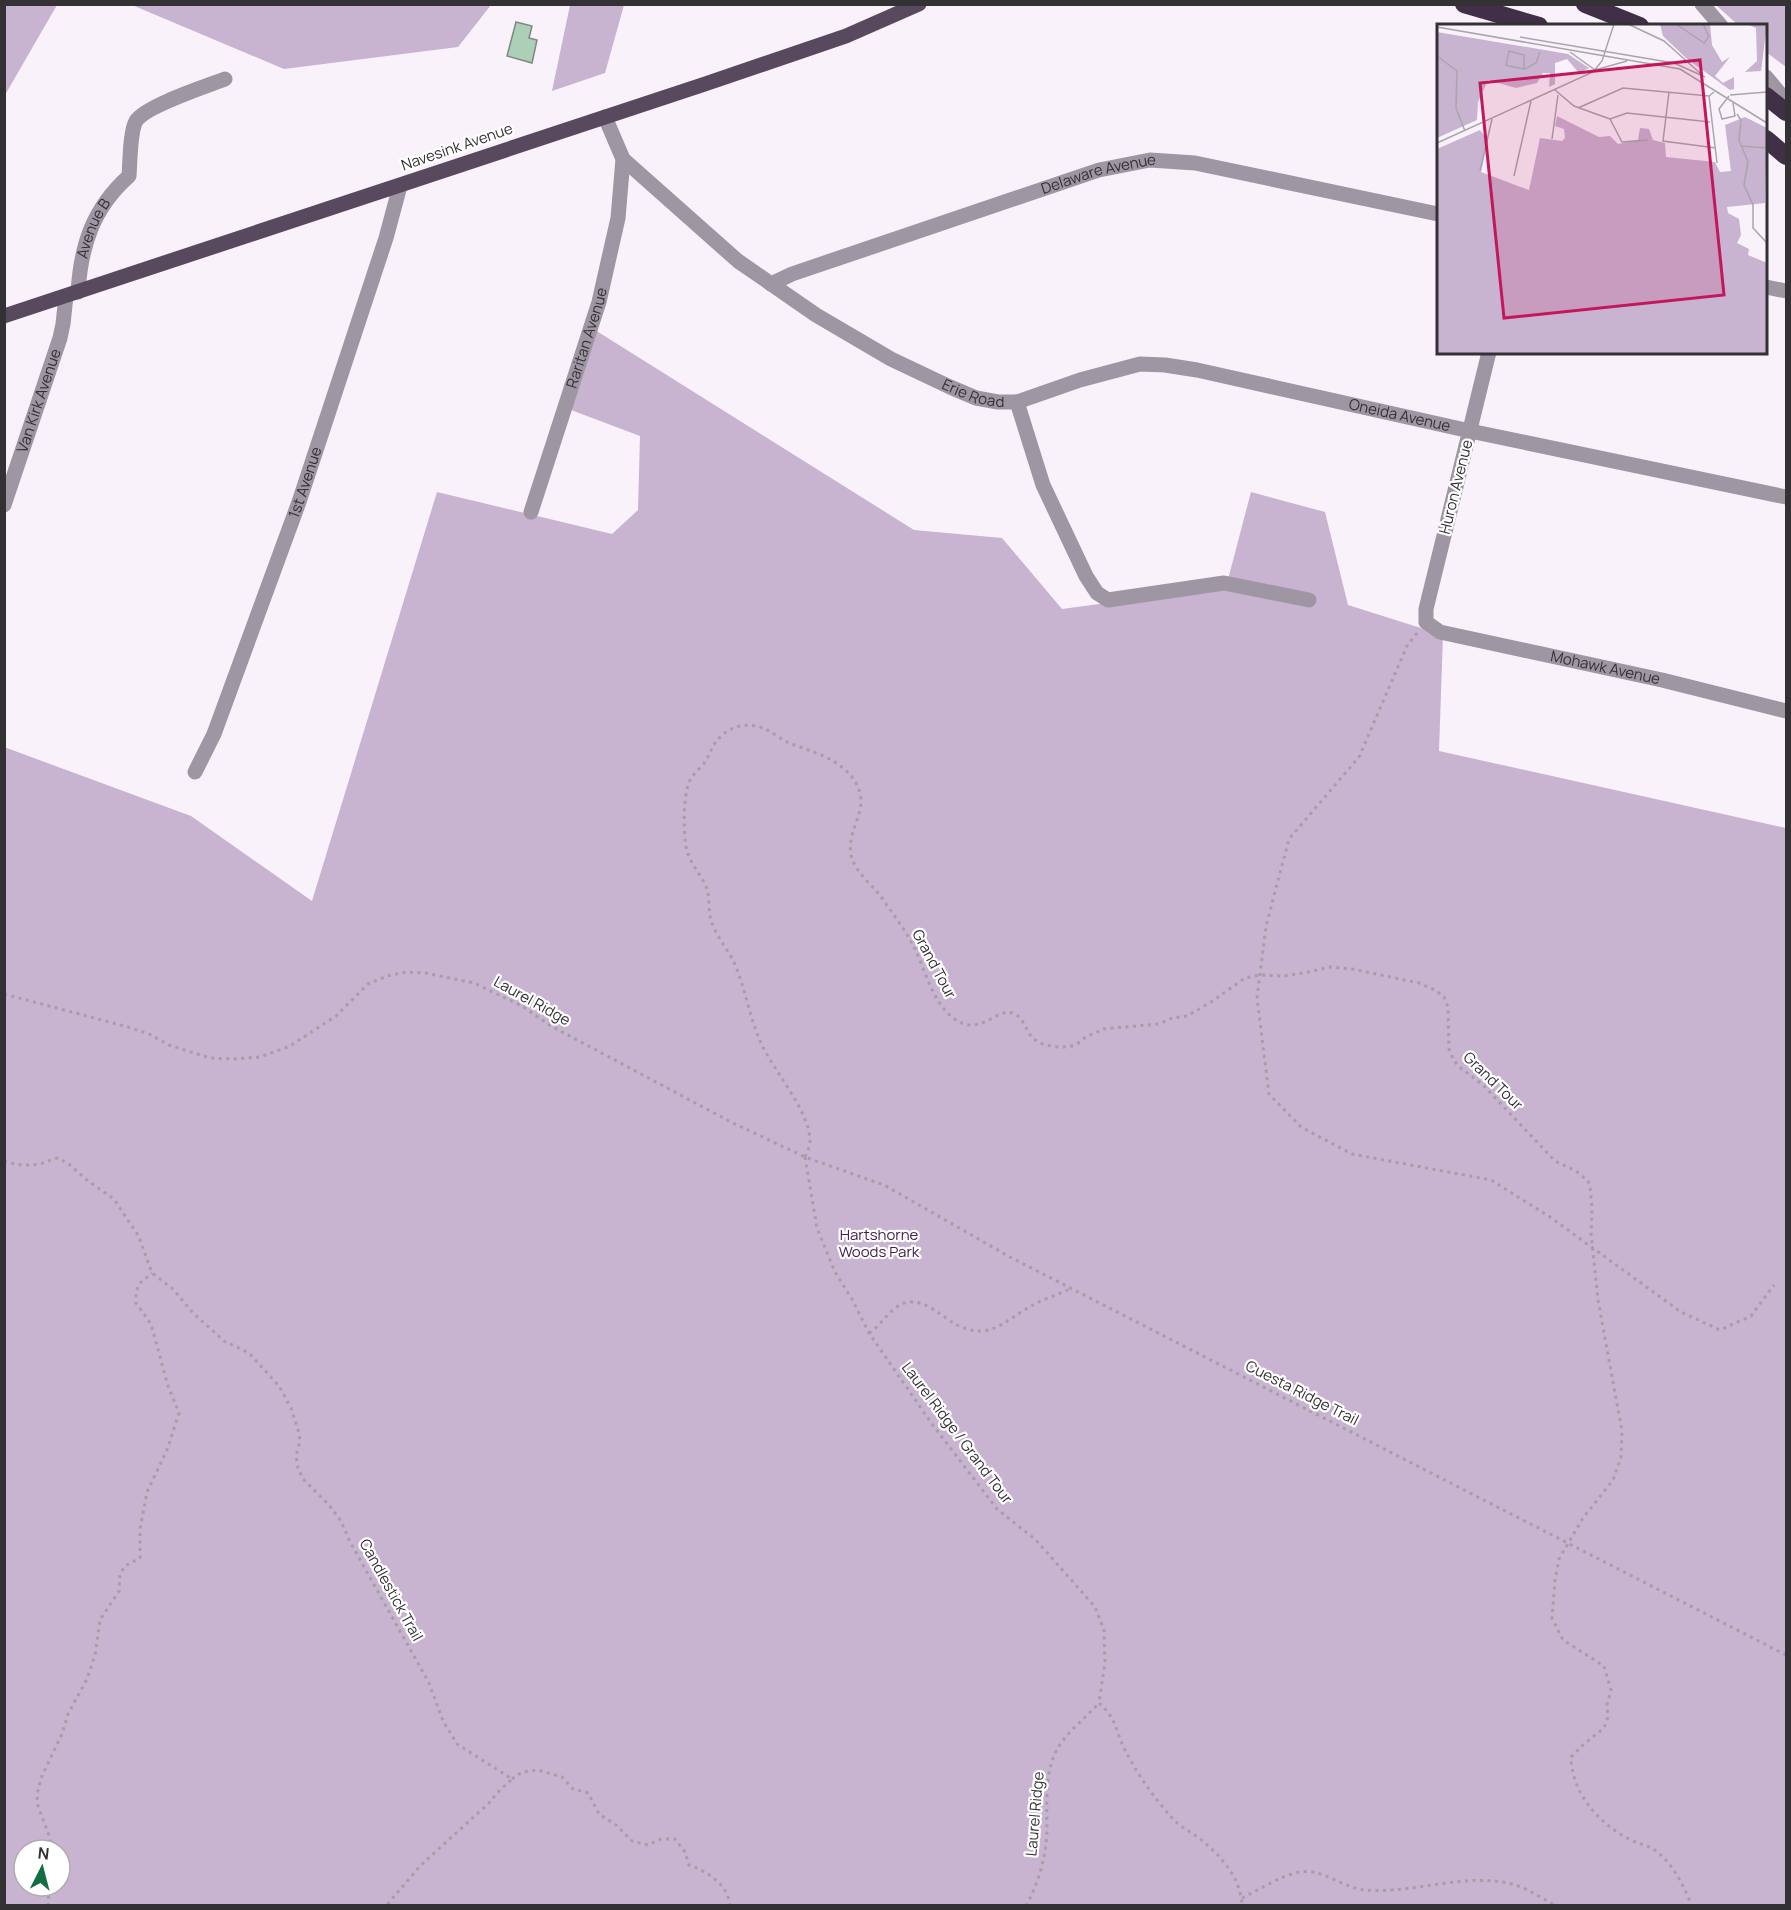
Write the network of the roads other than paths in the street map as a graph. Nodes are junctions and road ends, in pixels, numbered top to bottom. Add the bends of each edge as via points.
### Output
1 (919, 4) edge
2 (1464, 4) edge
3 (1585, 4) edge
4 (1605, 4) edge
5 (1621, 4) edge
6 (1701, 4) edge
7 (1532, 24) edge
8 (1635, 24) edge
9 (1719, 24) edge
10 (1767, 78) edge
11 (225, 79) dead end
12 (1767, 97) edge
13 (1786, 101) edge
14 (1786, 112) edge
15 (605, 117) junction
16 (1767, 140) edge
17 (1786, 156) edge
18 (623, 159) junction
19 (400, 186) junction
20 (1437, 214) edge
21 (771, 284) junction
22 (1767, 287) edge
23 (1786, 291) edge
24 (72, 294) junction
25 (4, 316) edge
26 (1489, 354) edge
27 (1017, 402) junction
28 (1470, 431) junction
29 (1786, 497) edge
30 (4, 505) edge
31 (531, 512) dead end
32 (1309, 600) dead end
33 (1426, 622) joint
34 (1786, 711) edge
35 (195, 772) dead end

1 - 15 main road, Navesink Avenue via 846,36
2 - 7 highway
3 - 8 highway
4 - 5 highway
6 - 9 street
10 - 13 street
11 - 24 street, Avenue B via 151,109 136,120 129,176 112,191 93,224
12 - 14 highway
15 - 18 street, Erie Road
15 - 19 main road, Navesink Avenue
16 - 17 highway
18 - 21 street, Erie Road via 738,261
18 - 31 street, Raritan Avenue via 618,218 599,302
19 - 24 main road, Navesink Avenue
19 - 35 street, 1st Avenue via 299,502 214,734
20 - 21 street, Delaware Avenue via 1195,163 1150,160 1099,170
21 - 27 street, Erie Road via 891,359 976,398
22 - 23 street
24 - 25 main road, Navesink Avenue
24 - 30 street, Van Kirk Avenue
26 - 28 street, Huron Avenue
27 - 28 street, Oneida Avenue via 1119,369 1140,364 1165,365
27 - 32 street, Erie Road via 1043,486 1097,593 1108,600 1224,583
28 - 29 street, Oneida Avenue
28 - 33 street, Huron Avenue
33 - 34 street, Mohawk Avenue via 1440,632

